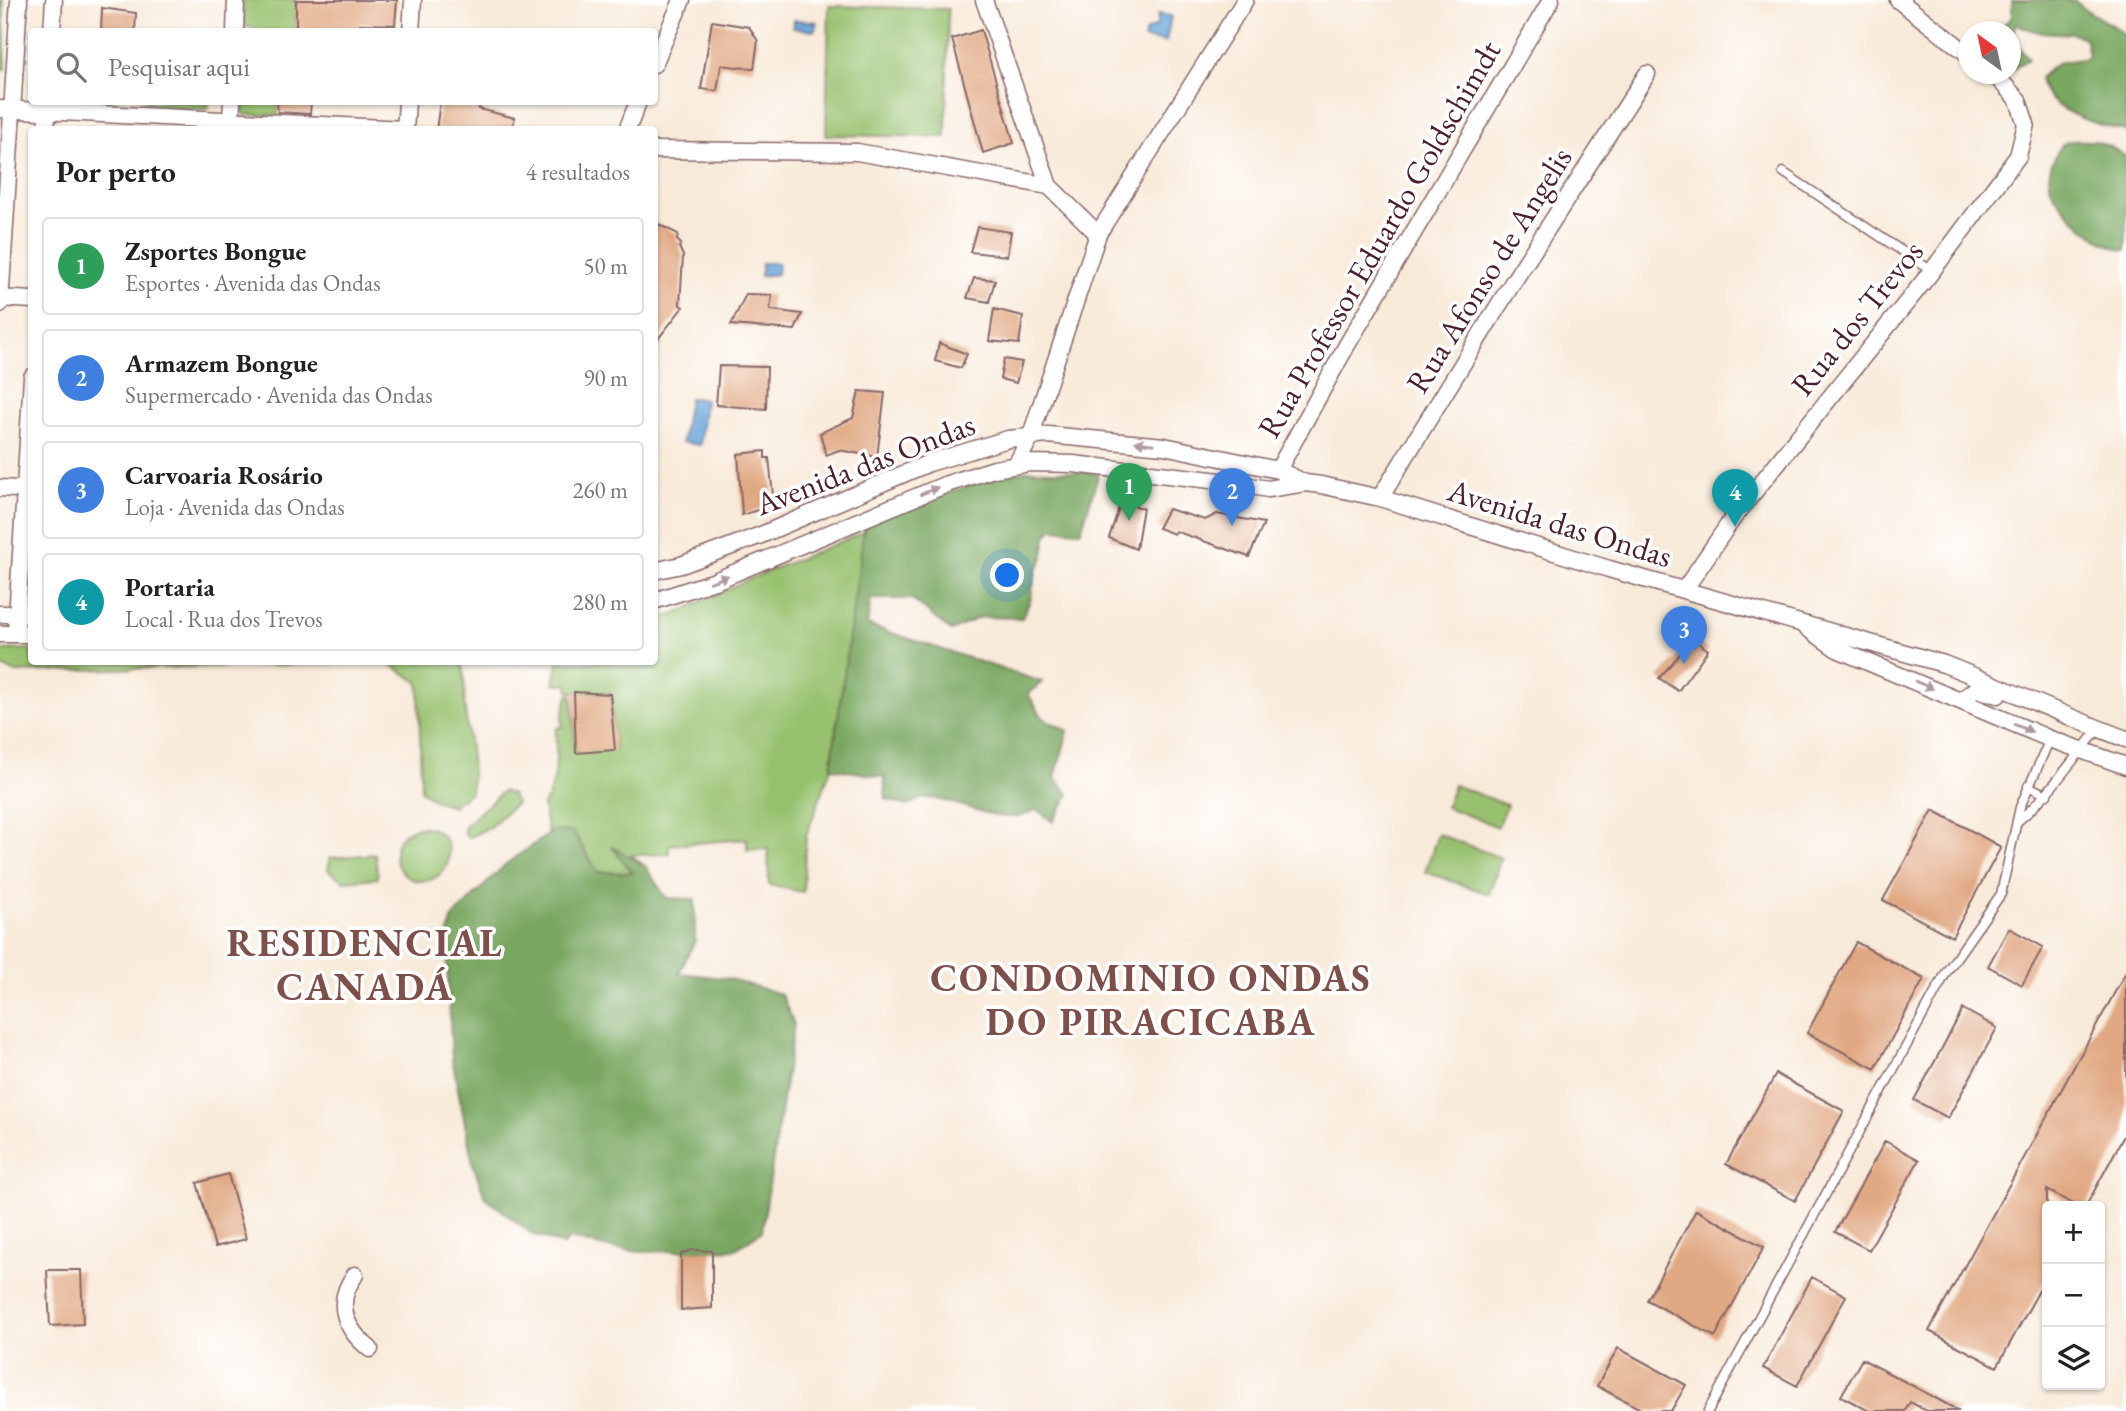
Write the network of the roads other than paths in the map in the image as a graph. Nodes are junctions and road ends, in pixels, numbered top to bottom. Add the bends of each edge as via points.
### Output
1 (19, 0) edge
2 (54, 0) edge
3 (236, 0) edge
4 (413, 0) edge
5 (682, 0) edge
6 (984, 0) edge
7 (1245, 0) edge
8 (1551, 0) edge
9 (1898, 0) edge
10 (52, 28) edge
11 (235, 28) edge
12 (411, 28) edge
13 (1958, 46) edge
14 (658, 55) edge
15 (1647, 74) dead end
16 (2003, 84) edge
17 (232, 105) edge
18 (407, 105) edge
19 (637, 105) edge
20 (48, 106) edge
21 (6, 109) edge
22 (231, 120) junction
23 (46, 126) edge
24 (347, 126) edge
25 (405, 126) edge
26 (628, 126) edge
27 (658, 150) edge
28 (1783, 172) dead end
29 (1049, 186) junction
30 (1098, 234) junction
31 (1932, 271) junction
32 (0, 298) edge
33 (28, 300) edge
34 (0, 304) edge
35 (1030, 438) junction
36 (1186, 451) junction
37 (1216, 458) junction
38 (1016, 465) junction
39 (1278, 470) junction
40 (1177, 477) junction
41 (1209, 480) junction
42 (1305, 484) junction
43 (0, 488) edge
44 (28, 489) edge
45 (1380, 498) junction
46 (658, 570) edge
47 (1684, 590) junction
48 (658, 600) edge
49 (0, 614) edge
50 (24, 615) edge
51 (1798, 621) junction
52 (16, 634) edge
53 (1837, 649) junction
54 (1944, 664) junction
55 (1960, 701) junction
56 (2056, 712) junction
57 (2099, 729) junction
58 (2050, 739) junction
59 (2126, 739) edge
60 (2081, 748) junction
61 (2126, 766) edge
62 (2028, 786) junction
63 (2047, 795) junction
64 (2017, 821) junction
65 (355, 1275) dead end
66 (370, 1349) dead end
67 (1708, 1411) edge

1 - 21 street
2 - 10 street
3 - 11 street
4 - 12 street
5 - 14 street
6 - 29 street
7 - 30 street
8 - 39 street, Rua Professor Eduardo Goldschimdt
9 - 13 street
15 - 45 street, Rua Afonso de Angelis
16 - 31 street, Rua dos Trevos via 2018,100 2026,124 2024,141 2018,156
17 - 22 street
18 - 25 street
19 - 26 street
20 - 21 street
20 - 22 street
20 - 23 street
21 - 32 street
22 - 24 street
27 - 29 street via 857,152
28 - 31 lane
29 - 30 street
30 - 35 street
31 - 47 street, Rua dos Trevos via 1733,518
32 - 33 street
32 - 34 street
36 -> 35 street, Avenida das Ondas via 1105,439
35 - 38 street
35 - 46 street, Avenida das Ondas via 989,444 929,463 761,535
36 - 37 street, Avenida das Ondas
36 - 40 street
37 - 39 street, Avenida das Ondas
37 - 41 street
38 - 40 street, Avenida das Ondas via 1073,464
48 -> 38 street, Avenida das Ondas via 715,581 947,484
39 - 42 street, Avenida das Ondas
40 - 41 street, Avenida das Ondas
41 - 42 street, Avenida das Ondas via 1268,489
42 - 45 street, Avenida das Ondas
43 - 44 street
44 - 50 street
45 - 47 street, Avenida das Ondas
47 - 51 street, Avenida das Ondas
49 - 50 street
50 - 52 street
51 - 53 street, Avenida das Ondas
51 - 54 street, Avenida das Ondas
53 - 54 street via 1858,648 1927,668
53 -> 55 street, Avenida das Ondas
54 - 56 street, Avenida das Ondas
55 - 56 street via 1976,689
55 -> 58 street, Avenida das Ondas
56 - 57 street, Avenida das Ondas
57 - 59 street, Avenida das Ondas
57 - 60 lane
58 - 60 street, Avenida das Ondas
58 - 62 lane
60 - 61 street, Avenida das Ondas
60 - 63 lane
62 - 63 lane
62 - 64 lane
63 - 64 lane
64 - 67 lane via 2001,894 1947,971
65 - 66 street via 345,1288 347,1323

